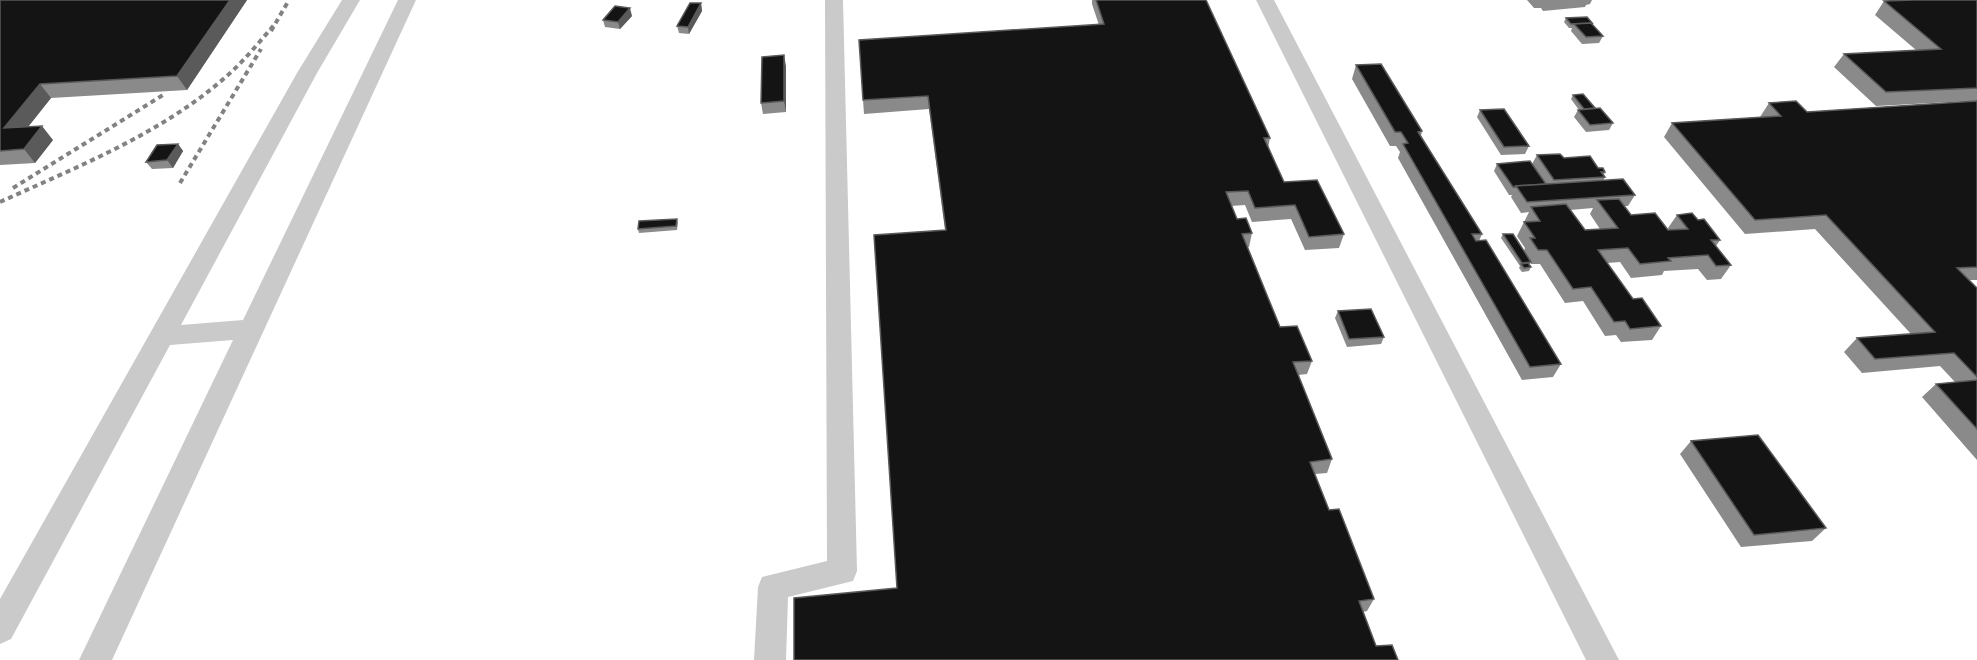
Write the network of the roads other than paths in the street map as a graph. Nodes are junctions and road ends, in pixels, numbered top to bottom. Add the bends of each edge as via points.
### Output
1 (351, 0) edge
2 (834, 0) edge
3 (1264, 0) edge
4 (408, 3) edge
5 (253, 329) junction
6 (161, 336) junction
7 (0, 629) edge
8 (95, 660) edge
9 (770, 660) edge
10 (1603, 660) edge

1 - 6 lane
2 - 9 lane via 842,571 773,587
3 - 10 lane
4 - 5 lane
5 - 6 lane
5 - 8 lane
6 - 7 lane

